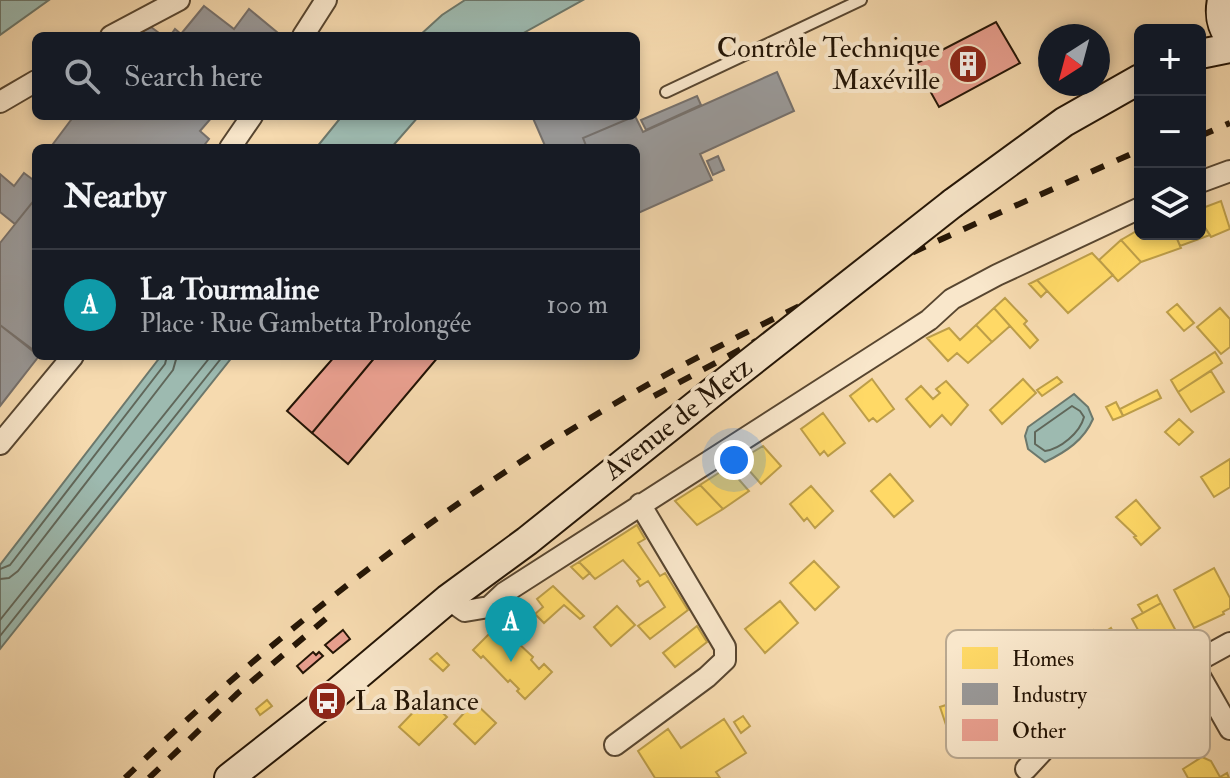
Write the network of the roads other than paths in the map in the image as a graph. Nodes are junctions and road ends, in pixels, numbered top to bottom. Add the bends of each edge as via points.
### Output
1 (179, 0) edge
2 (326, 0) edge
3 (861, 0) edge
4 (119, 32) edge
5 (306, 32) edge
6 (1230, 48) edge
7 (1206, 53) edge
8 (1134, 82) edge
9 (32, 83) edge
10 (666, 92) dead end
11 (0, 102) edge
12 (249, 120) edge
13 (233, 144) edge
14 (1230, 171) edge
15 (1206, 180) edge
16 (1134, 211) edge
17 (70, 360) edge
18 (0, 444) edge
19 (640, 504) junction
20 (448, 599) junction
21 (1230, 643) edge
22 (1210, 654) edge
23 (1210, 694) edge
24 (1230, 729) edge
25 (615, 745) dead end
26 (1036, 758) edge
27 (1026, 769) dead end
28 (229, 778) edge

1 - 4 street
2 - 5 street
3 - 10 lane
6 - 7 main road
8 - 20 main road, Avenue de Metz, bridge via 1064,122 953,203
9 - 11 street
12 - 13 street
14 - 15 street
16 - 19 street via 952,299 929,320
17 - 18 street
19 - 20 street via 489,607 465,611
19 - 25 street via 725,647 725,660
20 - 28 main road, Avenue de Metz
21 - 22 street
23 - 24 street
26 - 27 street

